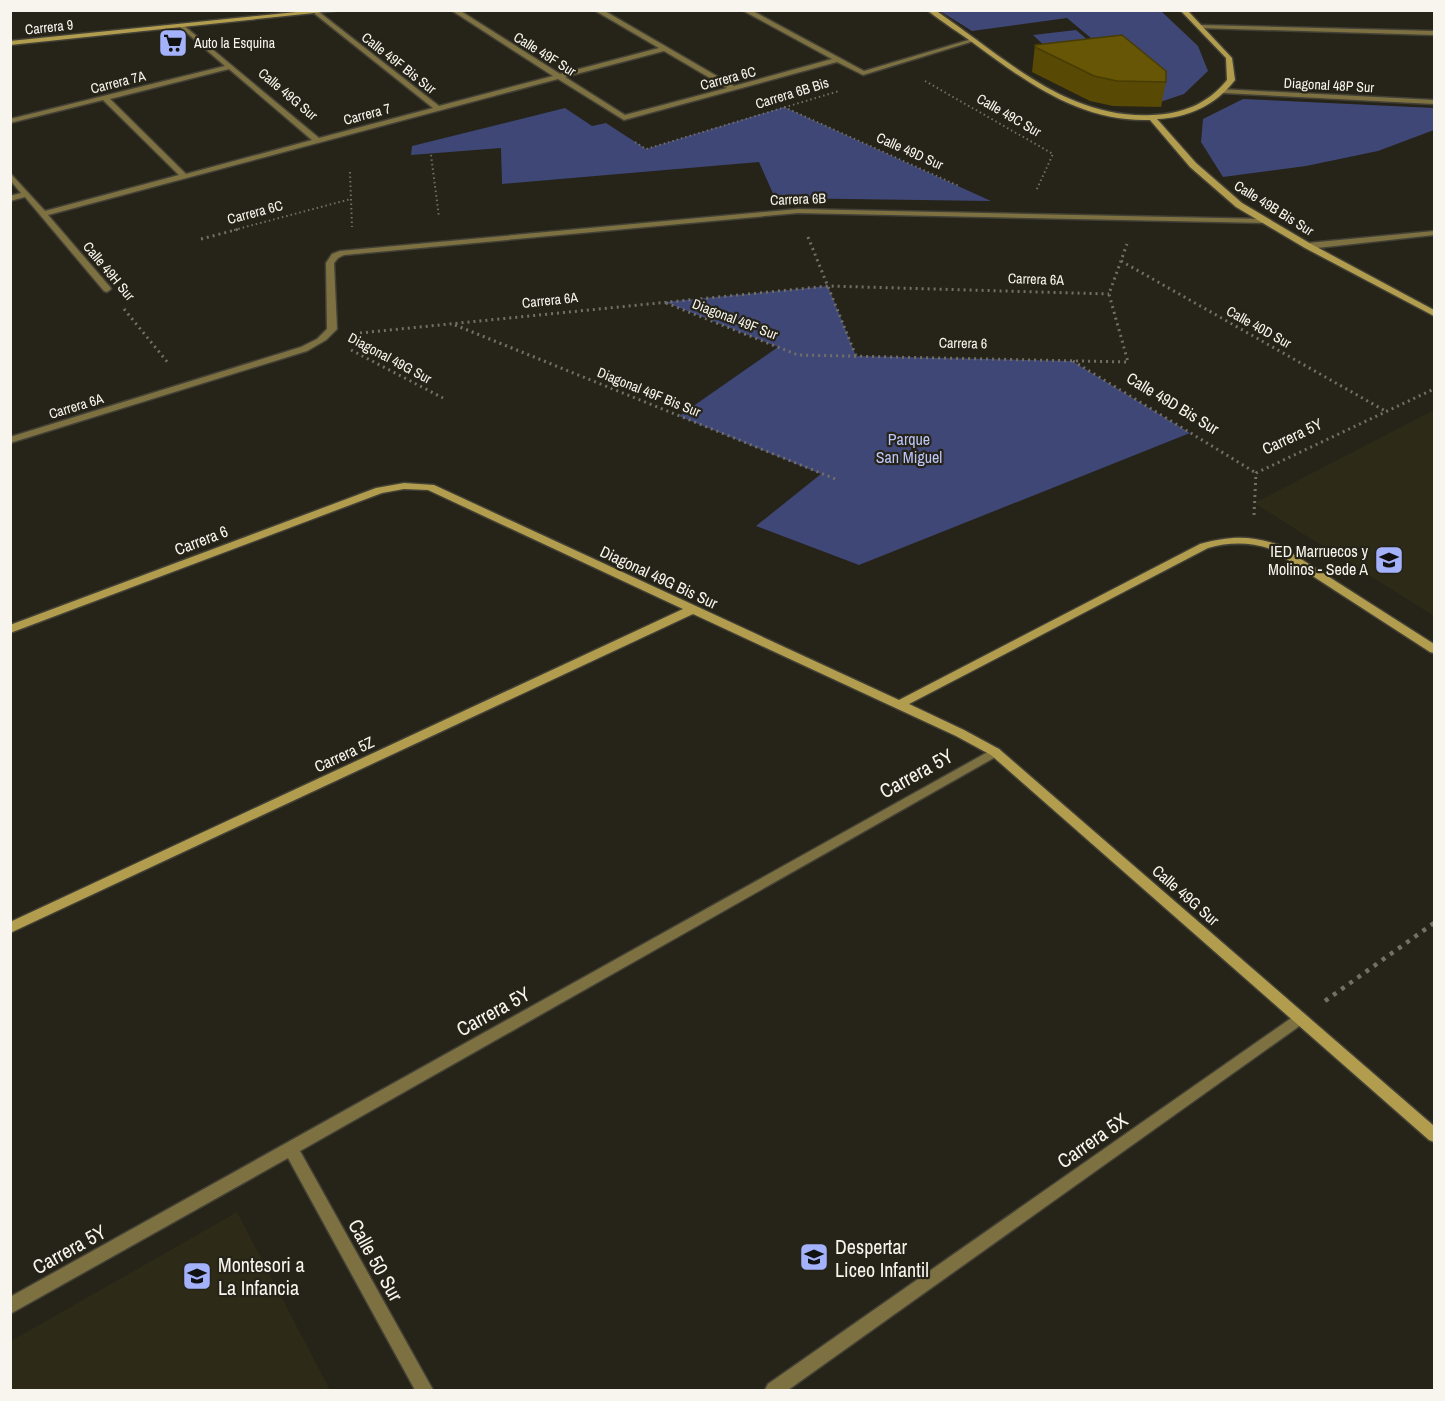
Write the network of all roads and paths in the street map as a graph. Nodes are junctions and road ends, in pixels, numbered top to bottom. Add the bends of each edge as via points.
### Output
1 (340, 10) edge
2 (454, 10) edge
3 (597, 10) edge
4 (745, 10) edge
5 (930, 10) edge
6 (1183, 10) edge
7 (317, 13) junction
8 (182, 26) junction
9 (1201, 27) junction
10 (1434, 33) edge
11 (974, 40) junction
12 (10, 43) edge
13 (664, 49) junction
14 (837, 60) junction
15 (894, 64) junction
16 (230, 67) junction
17 (864, 73) junction
18 (559, 77) junction
19 (734, 89) junction
20 (1223, 91) junction
21 (105, 98) junction
22 (1434, 102) edge
23 (784, 107) junction
24 (438, 109) junction
25 (624, 118) joint
26 (1153, 119) junction
27 (10, 121) edge
28 (318, 141) junction
29 (646, 149) dead end
30 (431, 155) dead end
31 (350, 172) dead end
32 (10, 175) edge
33 (184, 176) junction
34 (958, 186) dead end
35 (27, 194) junction
36 (10, 199) edge
37 (351, 199) junction
38 (798, 211) junction
39 (43, 214) junction
40 (1025, 216) junction
41 (1136, 218) junction
42 (1265, 221) junction
43 (1434, 233) edge
44 (201, 239) dead end
45 (443, 243) junction
46 (1308, 246) junction
47 (353, 252) junction
48 (1121, 261) junction
49 (828, 286) junction
50 (107, 289) joint
51 (1108, 294) junction
52 (664, 303) junction
53 (1434, 313) edge
54 (452, 324) junction
55 (327, 337) junction
56 (798, 355) joint
57 (856, 356) junction
58 (1072, 361) junction
59 (187, 385) junction
60 (1434, 389) edge
61 (443, 398) dead end
62 (1387, 411) junction
63 (10, 440) edge
64 (1256, 473) junction
65 (838, 480) dead end
66 (404, 486) joint
67 (1253, 539) junction
68 (691, 610) junction
69 (10, 629) edge
70 (1434, 649) edge
71 (898, 705) junction
72 (995, 752) junction
73 (1434, 923) edge
74 (10, 928) edge
75 (1300, 1018) junction
76 (1434, 1135) edge
77 (291, 1149) junction
78 (10, 1306) edge
79 (424, 1390) edge
80 (774, 1390) edge

1 - 7 street, Carrera 9
2 - 18 street, Calle 49F Sur
3 - 13 street
4 - 14 street
5 - 11 street
6 - 9 street
7 - 8 street, Carrera 9
7 - 24 street, Calle 49F Bis Sur
8 - 12 street, Carrera 9
8 - 16 street, Calle 49G Sur
9 - 10 street
9 - 20 street via 1229,58 1231,80
11 - 15 street
11 - 26 street via 1064,101 1112,117
13 - 18 street, Carrera 7
13 - 19 street
14 - 17 street
14 - 19 street, Carrera 6C
15 - 17 street
15 - 40 path, Calle 49C Sur via 1053,154
16 - 21 street, Carrera 7A
16 - 28 street, Calle 49G Sur
17 - 23 path, Carrera 6B Bis via 847,89
18 - 24 street, Carrera 7
18 - 25 street, Calle 49F Sur
19 - 25 street, Carrera 6C
20 - 22 street, Diagonal 48P Sur
20 - 26 street via 1198,108
21 - 27 street, Carrera 7A
21 - 33 street
23 - 29 path, Carrera 6B Bis
23 - 34 path, Calle 49D Sur
24 - 28 street, Carrera 7
26 - 42 street, Calle 49B Bis Sur via 1215,186
28 - 33 street, Carrera 7
30 - 45 path
31 - 37 path
32 - 35 street, Calle 49H Sur
33 - 39 street, Carrera 7
35 - 36 street
35 - 39 street, Calle 49H Sur
37 - 44 path, Carrera 6C
37 - 47 path
38 - 40 street, Carrera 6B
38 - 45 street, Carrera 6B
38 - 49 path
39 - 50 street, Calle 49H Sur
40 - 41 street, Carrera 6B
41 - 42 street, Carrera 6B
41 - 48 path
42 - 46 street, Calle 49B Bis Sur
43 - 46 street
45 - 47 street, Carrera 6B
46 - 53 street, Calle 49B Bis Sur
47 - 55 street, Carrera 6B via 335,256 330,263 332,329
48 - 51 path
48 - 62 path, Calle 40D Sur
49 - 51 path, Carrera 6A
49 - 52 path, Carrera 6A
49 - 57 path
50 - 59 path, Calle 49H Sur
51 - 58 path, Carrera 6 via 1128,362
52 - 54 path, Carrera 6A
52 - 56 path, Diagonal 49F Sur
54 - 55 path, Carrera 6A
54 - 65 path, Diagonal 49F Bis Sur
55 - 59 street, Carrera 6A via 304,349
55 - 61 path, Diagonal 49G Sur
56 - 57 path, Carrera 6
57 - 58 path, Carrera 6
58 - 64 path, Calle 49D Bis Sur
59 - 63 street, Carrera 6A
60 - 62 path, Carrera 5Y
62 - 64 path, Carrera 5Y
64 - 67 path, Carrera 5Y
66 - 68 street, Diagonal 49G Bis Sur via 430,487
66 - 69 street, Carrera 6 via 380,490
67 - 70 street via 1299,561
67 - 71 street via 1204,546
68 - 71 street, Diagonal 49G Bis Sur
68 - 74 street, Carrera 5Z
71 - 72 street, Calle 49G Sur
72 - 75 street, Calle 49G Sur
72 - 77 street, Carrera 5Y
73 - 75 path
75 - 76 street, Calle 49G Sur
75 - 80 street, Carrera 5X
77 - 78 street, Carrera 5Y
77 - 79 street, Calle 50 Sur

